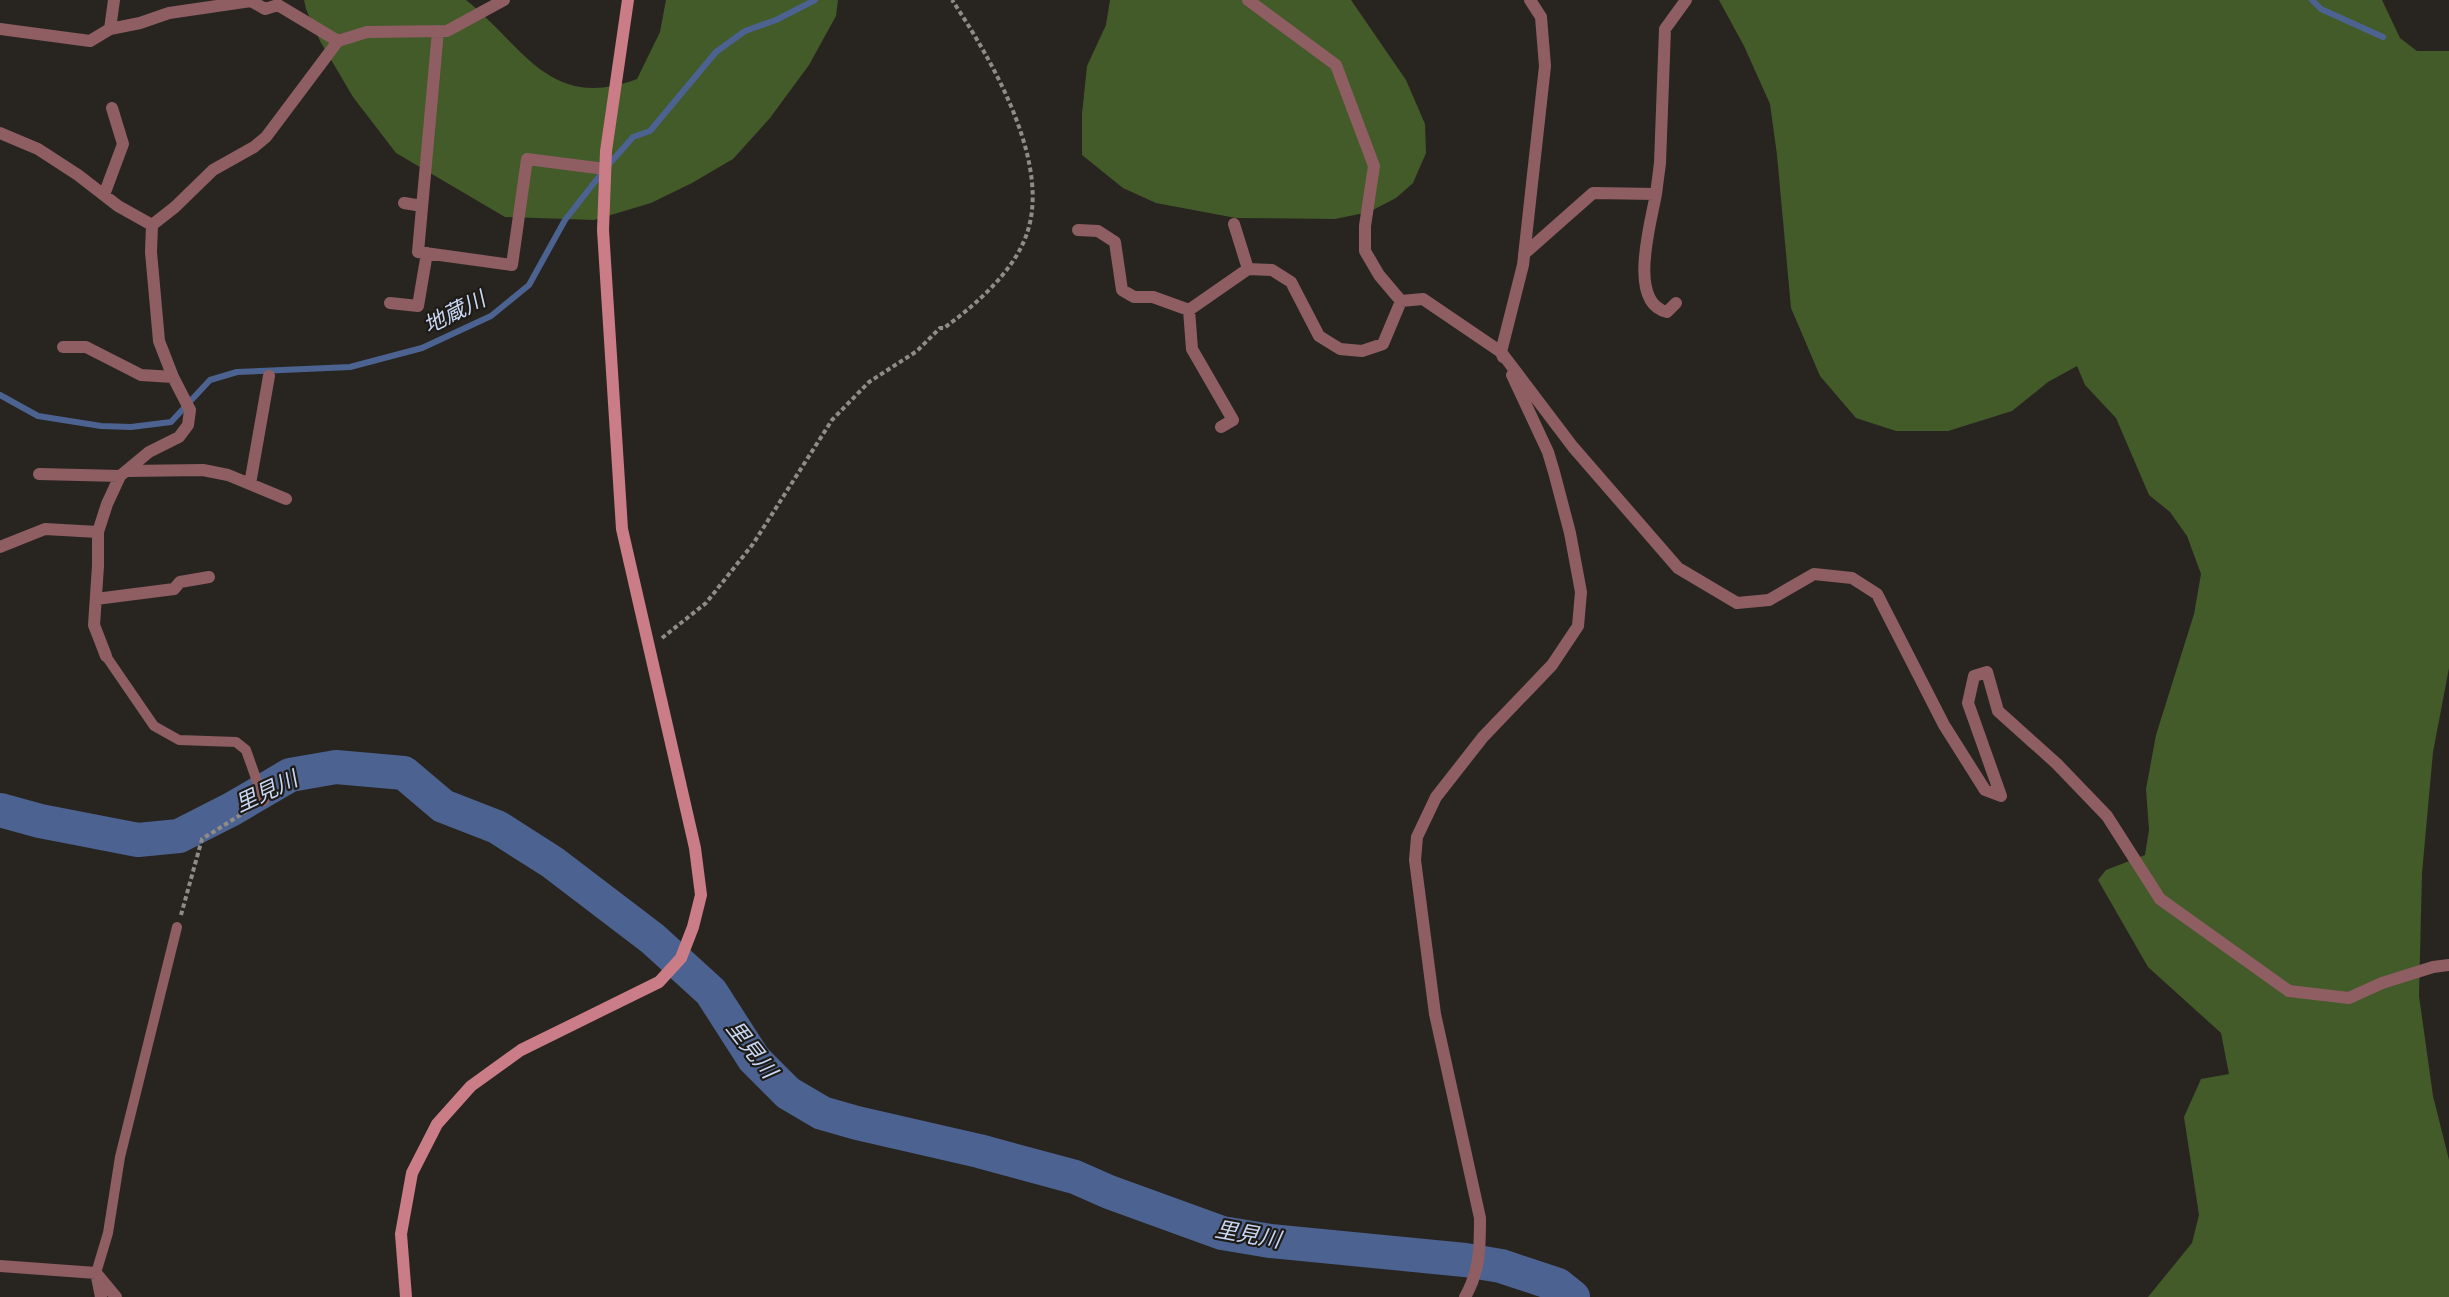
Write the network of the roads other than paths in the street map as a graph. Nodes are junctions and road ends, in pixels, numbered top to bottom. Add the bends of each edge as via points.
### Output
1 (114, 0) edge
2 (504, 0) edge
3 (628, 0) edge
4 (1248, 0) edge
5 (1530, 0) edge
6 (1686, 0) edge
7 (0, 29) edge
8 (110, 29) junction
9 (438, 31) junction
10 (338, 40) junction
11 (112, 108) dead end
12 (0, 133) edge
13 (606, 169) junction
14 (1656, 194) junction
15 (104, 195) junction
16 (404, 203) dead end
17 (422, 206) junction
18 (1234, 224) dead end
19 (152, 225) junction
20 (1078, 230) dead end
21 (427, 253) junction
22 (1524, 254) junction
23 (1248, 269) junction
24 (1401, 301) junction
25 (390, 303) dead end
26 (1676, 303) dead end
27 (1189, 310) junction
28 (63, 348) dead end
29 (1501, 352) junction
30 (270, 376) dead end
31 (173, 377) junction
32 (1221, 427) dead end
33 (124, 473) junction
34 (39, 474) dead end
35 (250, 484) junction
36 (286, 499) dead end
37 (98, 532) junction
38 (0, 547) edge
39 (209, 577) dead end
40 (96, 599) junction
41 (106, 656) joint
42 (264, 801) road end
43 (177, 927) road end
44 (2449, 965) edge
45 (0, 1266) edge
46 (96, 1273) junction
47 (101, 1297) edge
48 (116, 1297) edge
49 (406, 1297) edge
50 (1465, 1297) edge

1 - 8 street
2 - 9 street via 447,31
3 - 13 street
4 - 24 street via 1336,65 1374,166 1365,251
5 - 22 street via 1541,17 1545,66
6 - 14 street via 1665,29
7 - 8 street via 90,41
8 - 10 street via 169,13 251,1 265,9 278,5
9 - 10 street via 367,32
9 - 17 street
10 - 19 street via 266,137 213,170
11 - 15 street via 123,144
12 - 15 street via 38,149
13 - 21 street via 527,159 512,266
13 - 49 street via 603,230 622,529 695,848 701,895 681,958 659,982 521,1050 471,1086 437,1124 412,1173 401,1233
14 - 22 street via 1593,193
14 - 26 street via 1644,284 1658,310 1666,312
15 - 19 street
16 - 17 street
17 - 21 street via 418,252
18 - 23 street
19 - 31 street via 159,341
20 - 27 street via 1098,231 1115,242 1122,290 1134,297 1153,297
21 - 25 street via 418,306
22 - 29 street
23 - 24 street via 1272,270 1292,282 1319,336 1340,349 1362,351 1383,344
23 - 27 street
24 - 29 street via 1423,299
27 - 32 street via 1192,350 1233,420
28 - 31 street via 86,347 141,375
29 - 44 street via 1573,447 1678,568 1737,603 1769,600 1814,574 1852,578 1877,594 1944,725 1985,790 2001,796 1968,703 1974,676 1988,672 1998,711 2107,816 2160,899 2289,991 2349,998 2382,983
29 - 50 street via 1548,452 1581,592 1578,626 1552,665 1484,737 1436,796 1416,837 1415,860 1435,1014 1479,1218 1480,1246 1474,1280
30 - 35 street
31 - 33 street via 190,410 188,425 179,437 149,452
33 - 34 street
33 - 35 street via 203,470
33 - 37 street via 107,504
35 - 36 street
37 - 38 street via 45,529
37 - 40 street
39 - 40 street via 180,582 174,589
40 - 41 street via 94,625
41 - 42 lane via 153,726 179,740 236,742 246,750
43 - 46 lane via 120,1157 108,1233
45 - 46 street
46 - 47 street
46 - 48 street

